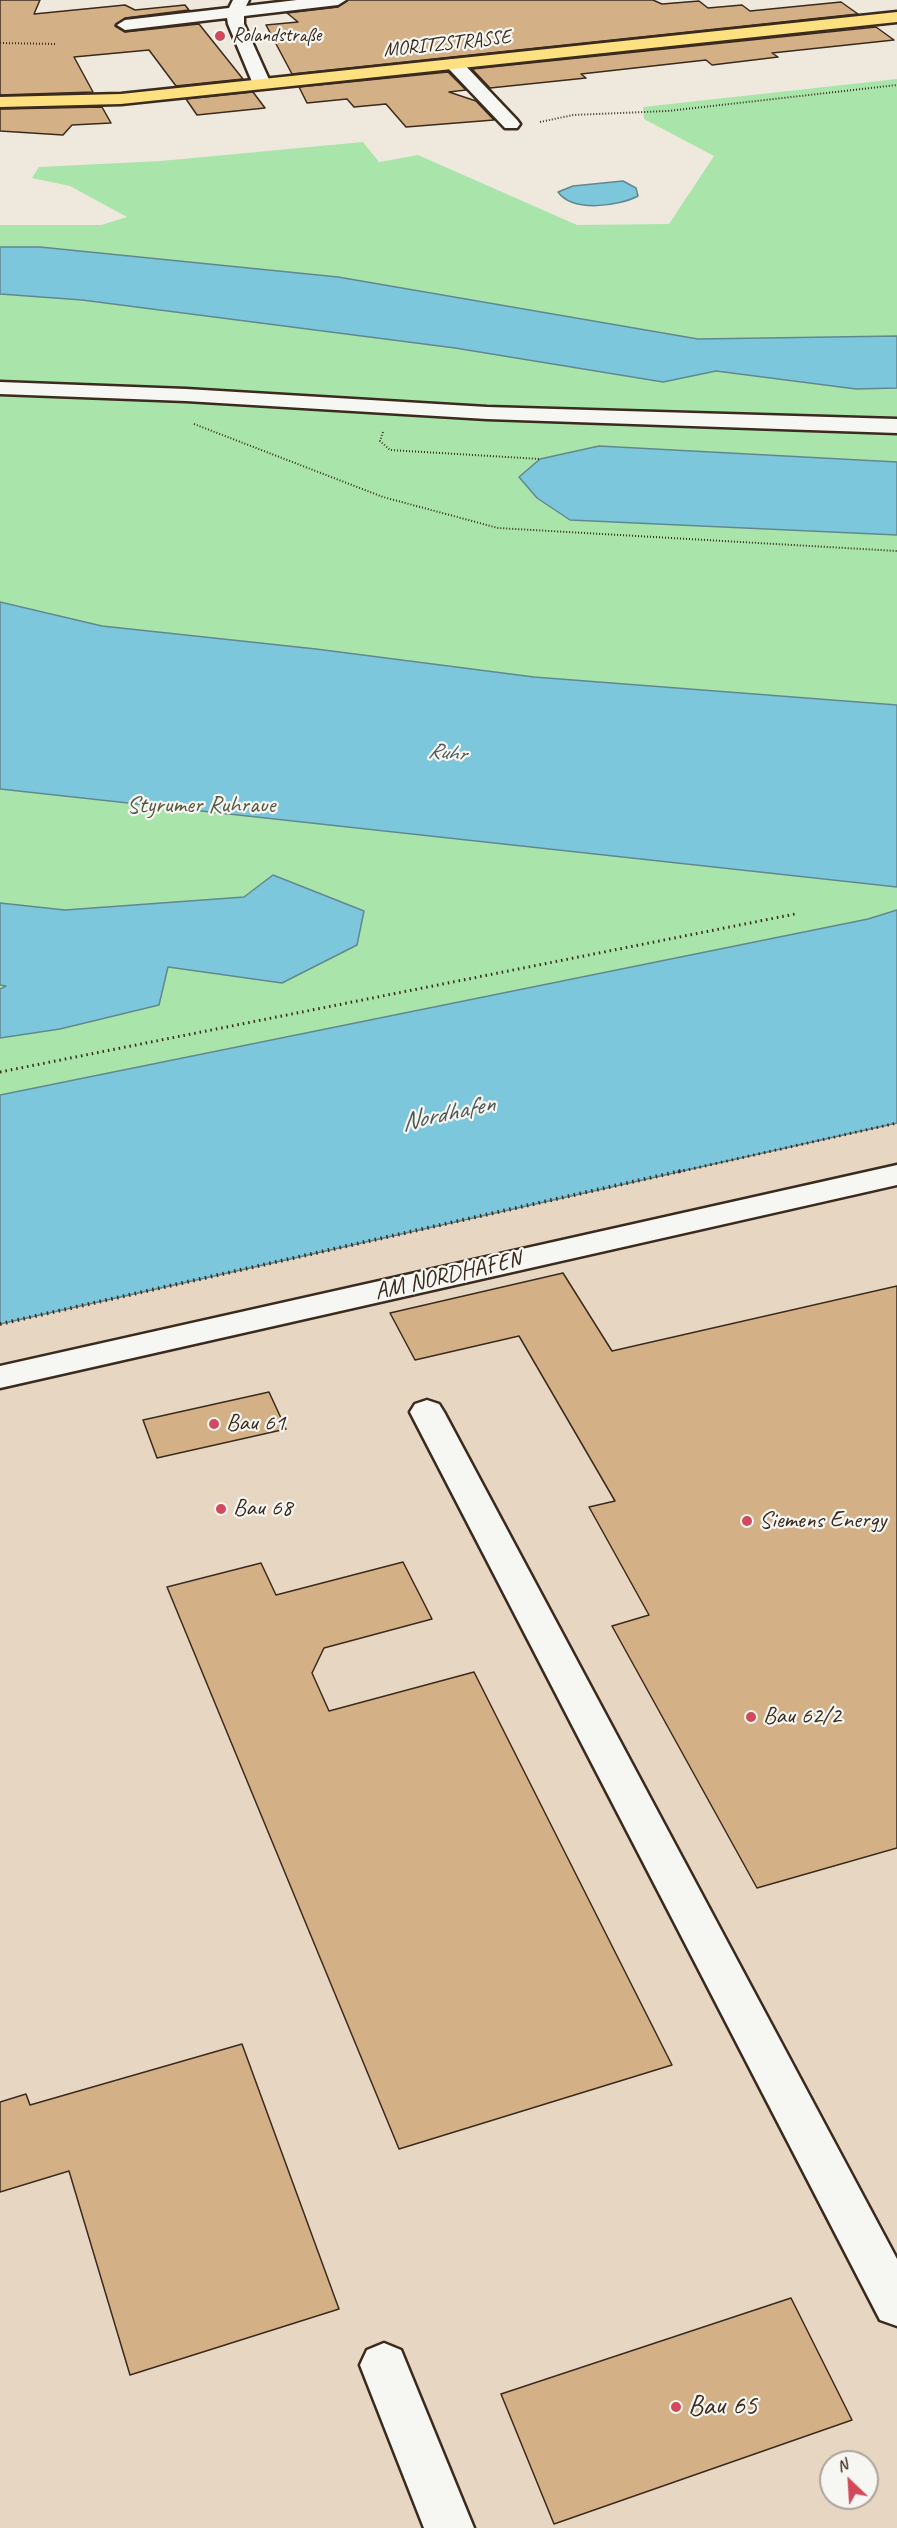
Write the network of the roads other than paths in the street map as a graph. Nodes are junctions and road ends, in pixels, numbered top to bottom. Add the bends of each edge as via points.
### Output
1 (338, 0) edge
2 (238, 6) edge
3 (897, 17) edge
4 (125, 25) dead end
5 (454, 64) junction
6 (262, 84) junction
7 (0, 102) edge
8 (511, 124) road end
9 (0, 388) edge
10 (897, 426) edge
11 (897, 1175) edge
12 (0, 1377) edge
13 (427, 1412) dead end
14 (897, 2305) edge
15 (384, 2365) dead end
16 (449, 2528) edge

1 - 2 street
2 - 4 street
2 - 6 street via 240,34
3 - 5 main road, MORITZSTRASSE
5 - 6 main road, MORITZSTRASSE
5 - 8 street
6 - 7 main road, MORITZSTRASSE via 121,99
9 - 10 street via 419,410
11 - 12 street, AM NORDHAFEN
13 - 14 street
15 - 16 street

